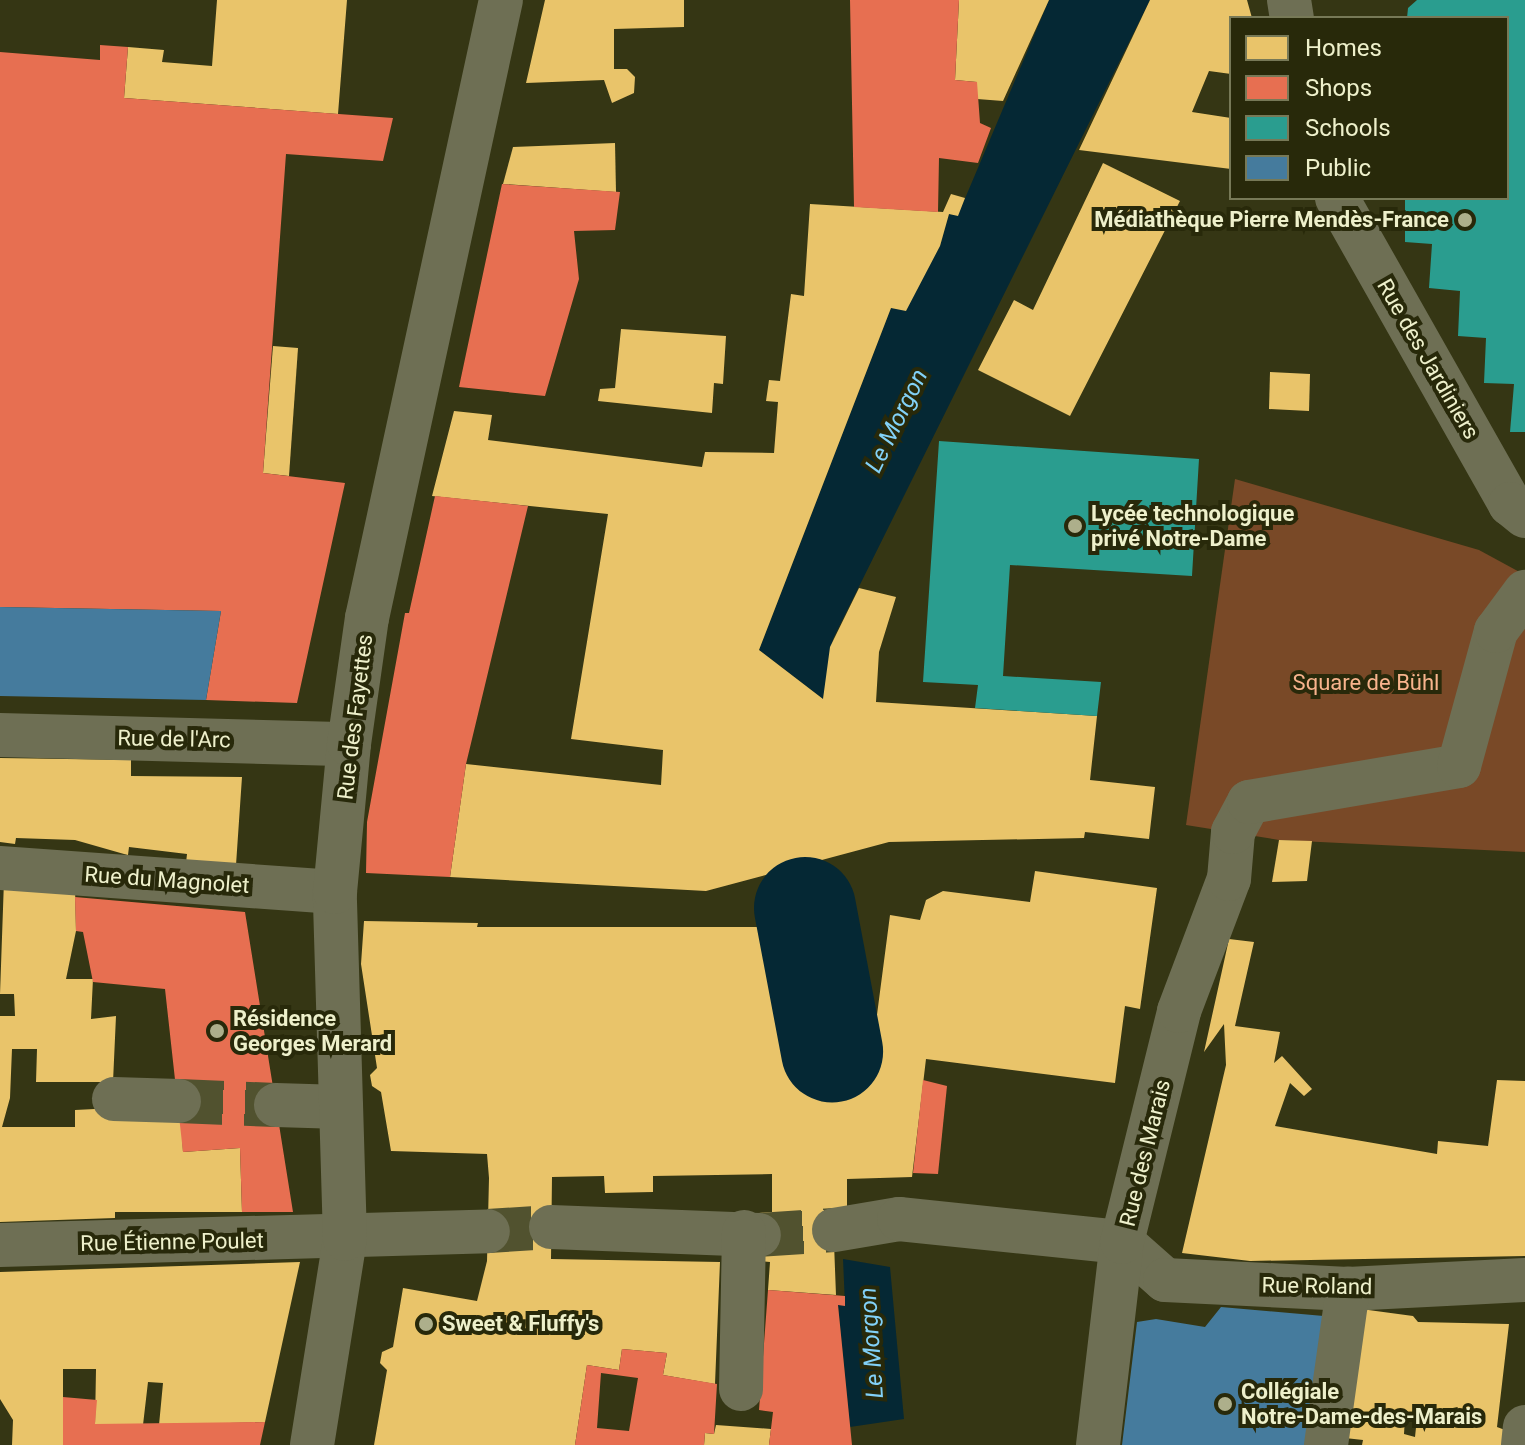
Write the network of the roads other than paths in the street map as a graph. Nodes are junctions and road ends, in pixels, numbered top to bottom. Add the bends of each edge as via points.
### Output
1 (501, 0) edge
2 (1338, 200) edge
3 (1525, 516) edge
4 (1525, 592) edge
5 (0, 735) edge
6 (349, 744) junction
7 (0, 868) edge
8 (335, 892) junction
9 (114, 1099) dead end
10 (179, 1101) tunnel mouth
11 (276, 1105) tunnel mouth
12 (341, 1107) junction
13 (551, 1227) tunnel mouth
14 (834, 1230) tunnel mouth
15 (488, 1231) tunnel mouth
16 (345, 1239) junction
17 (1122, 1242) junction
18 (0, 1245) edge
19 (1525, 1280) edge
20 (1348, 1289) junction
21 (741, 1389) dead end
22 (1525, 1427) edge
23 (312, 1445) edge
24 (1098, 1445) edge
25 (1326, 1445) edge
26 (1523, 1445) edge

1 - 6 street, Rue des Fayettes via 367,618
2 - 3 street, Rue des Jardiniers via 1510,504
4 - 17 street, Rue des Marais via 1496,631 1459,766 1249,802 1233,832 1229,879 1179,1011
5 - 6 street, Rue de l'Arc
6 - 8 street, Rue des Fayettes
7 - 8 street, Rue du Magnolet
8 - 12 street, Rue des Fayettes
9 - 10 street
11 - 12 street
12 - 16 street, Rue des Fayettes
13 - 21 street via 751,1234
14 - 17 street, Rue des Marais via 899,1219
15 - 16 street
16 - 18 street, Rue Étienne Poulet
16 - 23 street, Rue des Fayettes
17 - 20 street, Rue Roland via 1165,1280
17 - 24 street
19 - 20 street, Rue Roland
20 - 25 street
22 - 26 street

